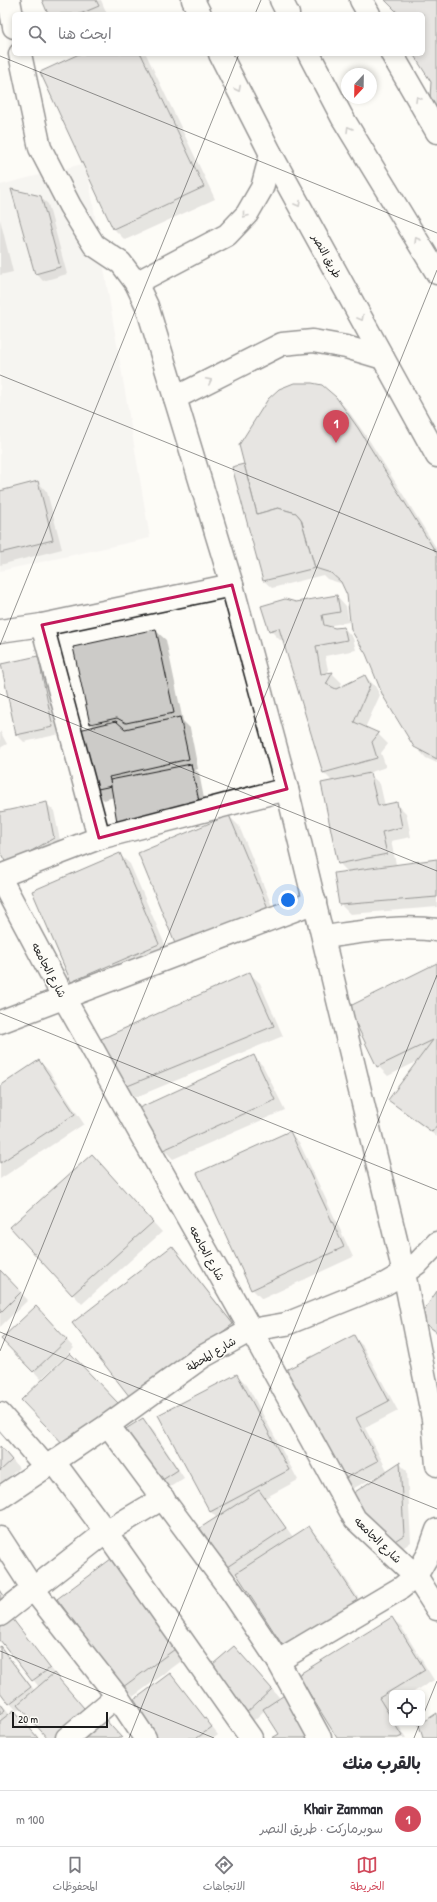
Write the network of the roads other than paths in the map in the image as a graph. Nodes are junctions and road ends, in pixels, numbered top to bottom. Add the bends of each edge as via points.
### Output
1 (9, 0) edge
2 (193, 0) edge
3 (281, 0) edge
4 (361, 0) edge
5 (199, 12) edge
6 (287, 12) edge
7 (368, 12) edge
8 (12, 16) edge
9 (20, 56) edge
10 (221, 56) edge
11 (310, 56) edge
12 (393, 56) edge
13 (437, 132) edge
14 (271, 154) junction
15 (437, 273) edge
16 (136, 283) junction
17 (383, 358) junction
18 (175, 398) junction
19 (416, 416) junction
20 (437, 423) edge
21 (437, 456) edge
22 (232, 585) junction
23 (42, 625) junction
24 (0, 631) edge
25 (288, 789) junction
26 (100, 838) junction
27 (0, 877) edge
28 (316, 902) junction
29 (437, 930) edge
30 (324, 938) junction
31 (64, 998) junction
32 (0, 1022) edge
33 (437, 1243) edge
34 (404, 1274) junction
35 (251, 1330) junction
36 (0, 1414) edge
37 (435, 1416) edge
38 (108, 1425) junction
39 (50, 1464) junction
40 (437, 1465) edge
41 (0, 1498) edge
42 (163, 1498) junction
43 (437, 1530) edge
44 (106, 1532) junction
45 (0, 1538) edge
46 (416, 1576) junction
47 (33, 1589) junction
48 (437, 1609) edge
49 (0, 1615) edge
50 (278, 1661) junction
51 (117, 1696) junction
52 (67, 1738) edge
53 (145, 1738) edge
54 (251, 1738) edge
55 (320, 1738) edge

1 - 8 street
2 - 5 street
3 - 6 street
4 - 7 street
9 - 16 street via 40,148 94,245 121,263
10 -> 14 street, طريق النصر
15 -> 11 street via 342,117
13 -> 12 street
14 -> 16 street via 262,188 247,214 227,234
14 -> 17 street, طريق النصر
16 - 18 street via 147,306
18 -> 17 street via 282,344 313,341
17 - 19 street, طريق النصر
18 - 22 street
19 - 20 street
19 - 21 street, طريق النصر
22 - 23 street
22 - 25 street
23 - 24 street
23 - 26 street
25 - 26 street
25 - 28 street
26 - 27 street
27 - 31 street, شارع الجامعه
28 - 30 street
28 - 31 street
29 - 30 street via 381,930
30 - 34 street
31 - 32 street
31 - 35 street, شارع الجامعه
33 - 34 street, شارع المحطة
34 - 35 street, شارع المحطة via 286,1324
34 - 37 street
35 - 38 street, شارع المحطة via 202,1357
35 - 46 street, شارع الجامعه via 355,1520
36 - 39 street
37 - 40 street
38 - 39 street, شارع المحطة
38 - 42 street
39 - 41 street, شارع المحطة
39 - 44 street
42 - 44 street
42 - 50 street via 232,1592
43 - 46 street via 428,1555
44 - 47 street
44 - 54 street
45 - 47 street
46 - 48 street, شارع الجامعه
46 - 50 street via 402,1588
47 - 49 street
47 - 51 street
50 - 55 street
51 - 52 street
51 - 53 street

